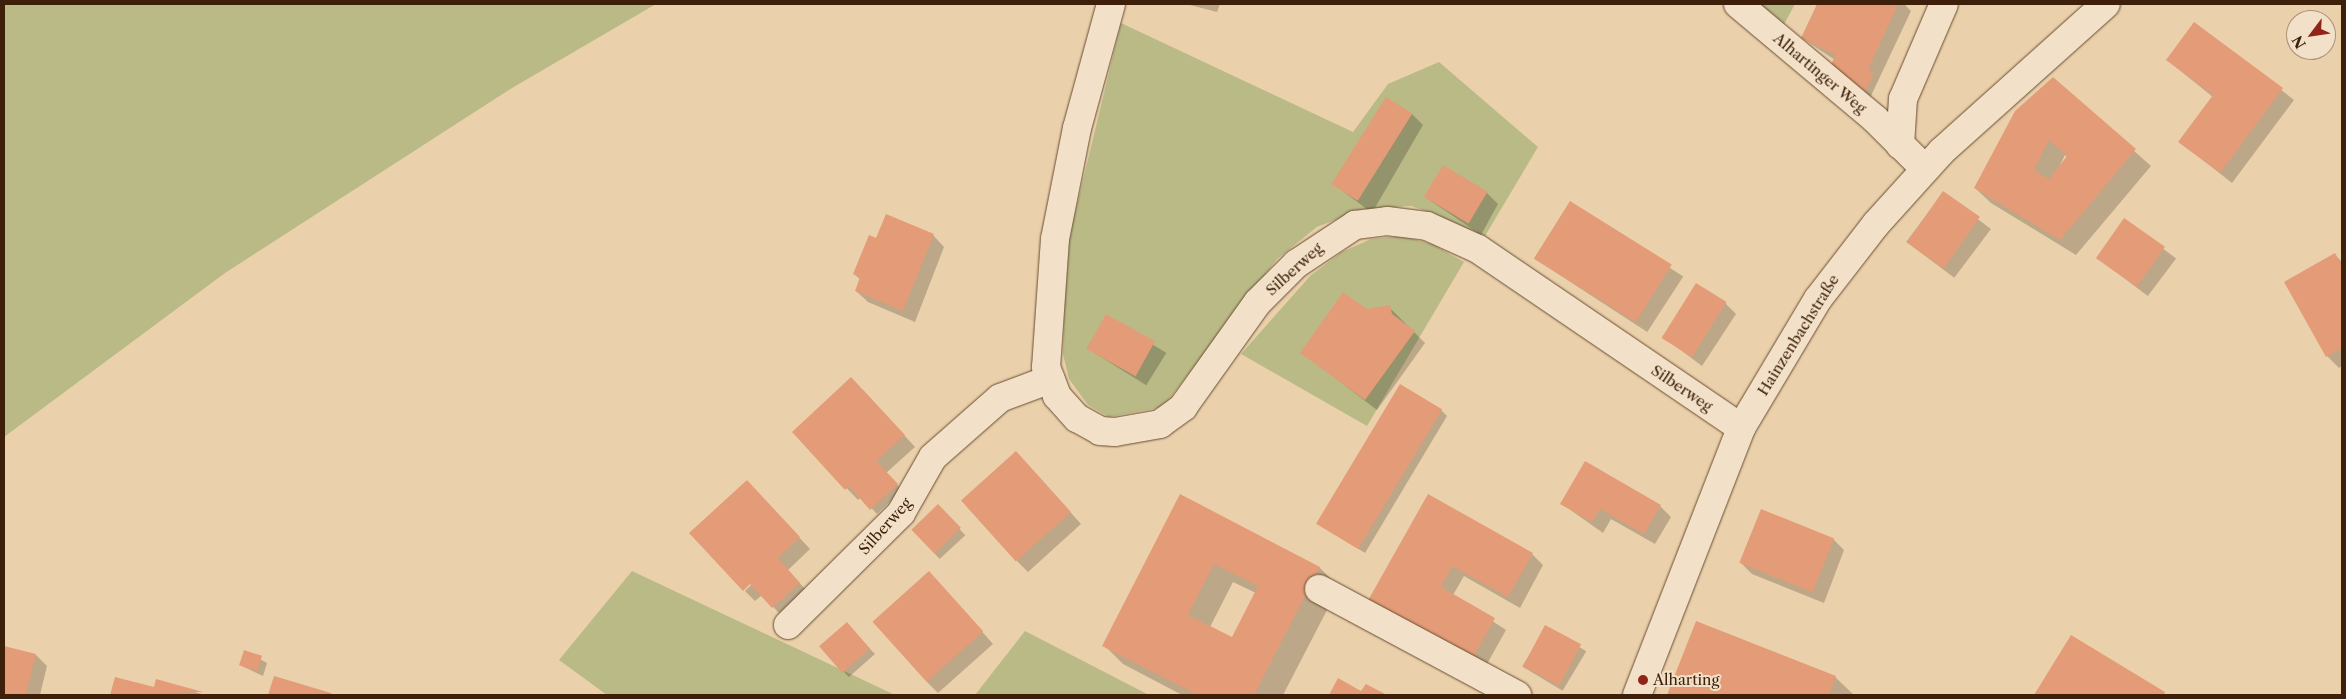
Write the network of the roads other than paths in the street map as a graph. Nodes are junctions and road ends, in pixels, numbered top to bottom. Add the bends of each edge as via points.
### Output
1 (1111, 4) edge
2 (1738, 4) edge
3 (1944, 4) edge
4 (2106, 4) edge
5 (1900, 144) junction
6 (1925, 169) junction
7 (1051, 380) junction
8 (1742, 428) junction
9 (1319, 589) dead end
10 (788, 625) dead end
11 (1517, 695) edge
12 (1637, 695) edge

1 - 7 street, Silberweg via 1077,128 1055,239 1046,367
2 - 5 street, Alhartinger Weg
3 - 5 street via 1903,99
4 - 6 street, Hainzenbachstraße via 2016,81
5 - 6 street, Alhartinger Weg
6 - 8 street, Hainzenbachstraße via 1818,299
7 - 8 street, Silberweg via 1057,396 1077,418 1100,431 1128,433 1160,424 1183,407 1258,302 1296,264 1356,225 1387,221 1427,226 1478,249
7 - 10 street, Silberweg via 1000,398 933,458 901,513
8 - 12 street, Hainzenbachstraße
9 - 11 street

